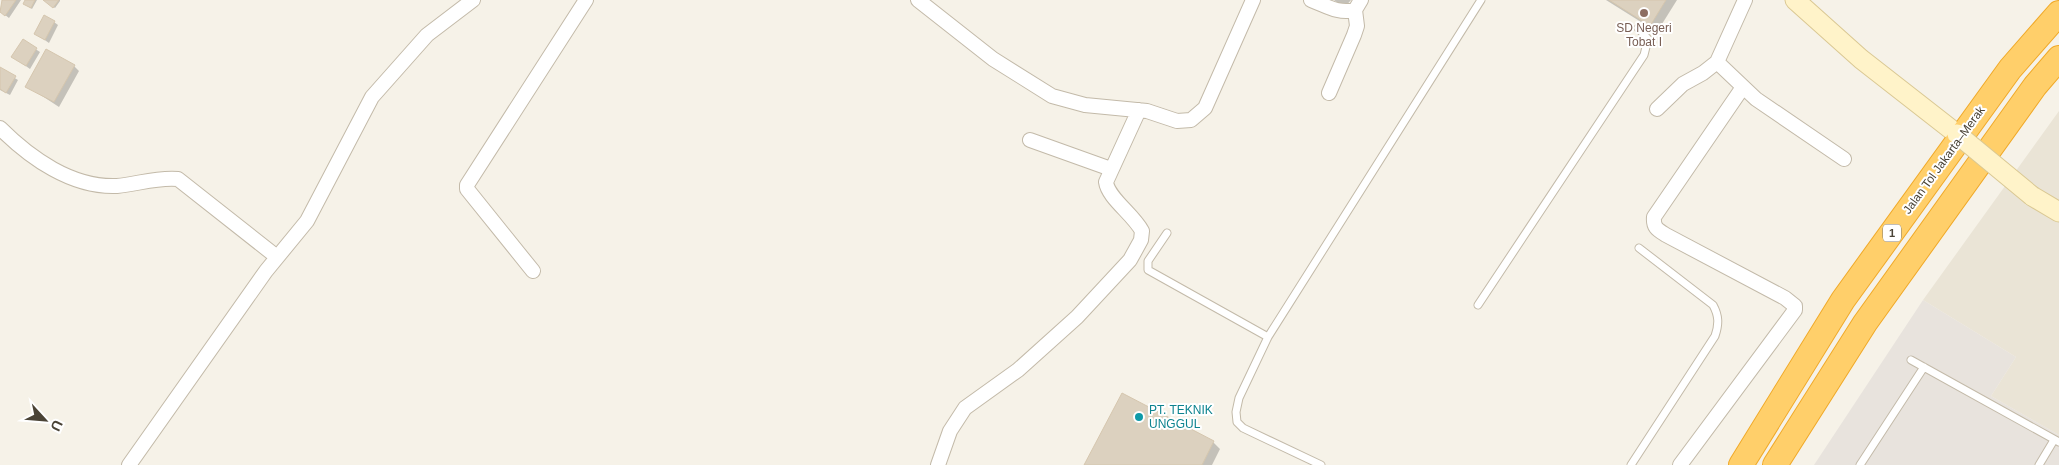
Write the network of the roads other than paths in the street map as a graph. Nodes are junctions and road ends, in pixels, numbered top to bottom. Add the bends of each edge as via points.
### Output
1 (473, 0) edge
2 (586, 0) edge
3 (918, 0) edge
4 (1253, 0) edge
5 (1311, 0) edge
6 (1481, 0) edge
7 (1745, 0) edge
8 (1795, 0) edge
9 (1358, 5) edge
10 (2059, 12) edge
11 (1638, 28) dead end
12 (2059, 58) edge
13 (1717, 62) junction
14 (1743, 87) junction
15 (1329, 93) dead end
16 (1657, 108) dead end
17 (1139, 110) junction
18 (0, 128) edge
19 (1030, 140) dead end
20 (1844, 159) dead end
21 (1111, 169) junction
22 (2059, 212) edge
23 (1166, 233) dead end
24 (1639, 248) dead end
25 (277, 257) junction
26 (533, 271) dead end
27 (1478, 305) dead end
28 (1268, 337) junction
29 (1911, 360) dead end
30 (1924, 367) junction
31 (2057, 441) edge
32 (129, 465) edge
33 (938, 465) edge
34 (1322, 465) edge
35 (1631, 465) edge
36 (1680, 465) edge
37 (1742, 465) edge
38 (1775, 465) edge
39 (1860, 465) edge
40 (2039, 465) edge

1 - 25 street via 427,35 372,97 307,220
2 - 26 street via 467,185
3 - 17 street via 993,59 1052,96 1085,105
4 - 17 street via 1219,80 1197,117 1177,121
5 - 9 street via 1338,12
6 - 28 lane
7 - 13 street
8 - 22 main road, bridge via 1861,59 2032,196
9 - 15 street via 1357,26
10 - 37 highway, Jalan Tol Jakarta–Merak / 1 via 2010,69 1843,300
11 - 27 lane via 1648,39 1644,56
12 - 38 highway, 1 via 2035,86 1864,323
13 - 14 street
13 - 16 street via 1683,84
14 - 20 street
14 - 36 street via 1654,217 1654,224 1666,235 1795,306
17 - 21 street
18 - 25 street via 42,164 70,178 116,186 164,178 178,179
19 - 21 street
21 - 33 street via 1107,190 1142,231 1137,249 1077,317 1018,370 965,408 950,431
23 - 28 lane via 1148,261 1148,270
24 - 35 lane via 1713,305 1718,314 1718,327
25 - 32 street
28 - 34 lane via 1239,398 1238,422 1243,428
29 - 30 lane
30 - 31 lane
30 - 39 lane
31 - 40 lane

